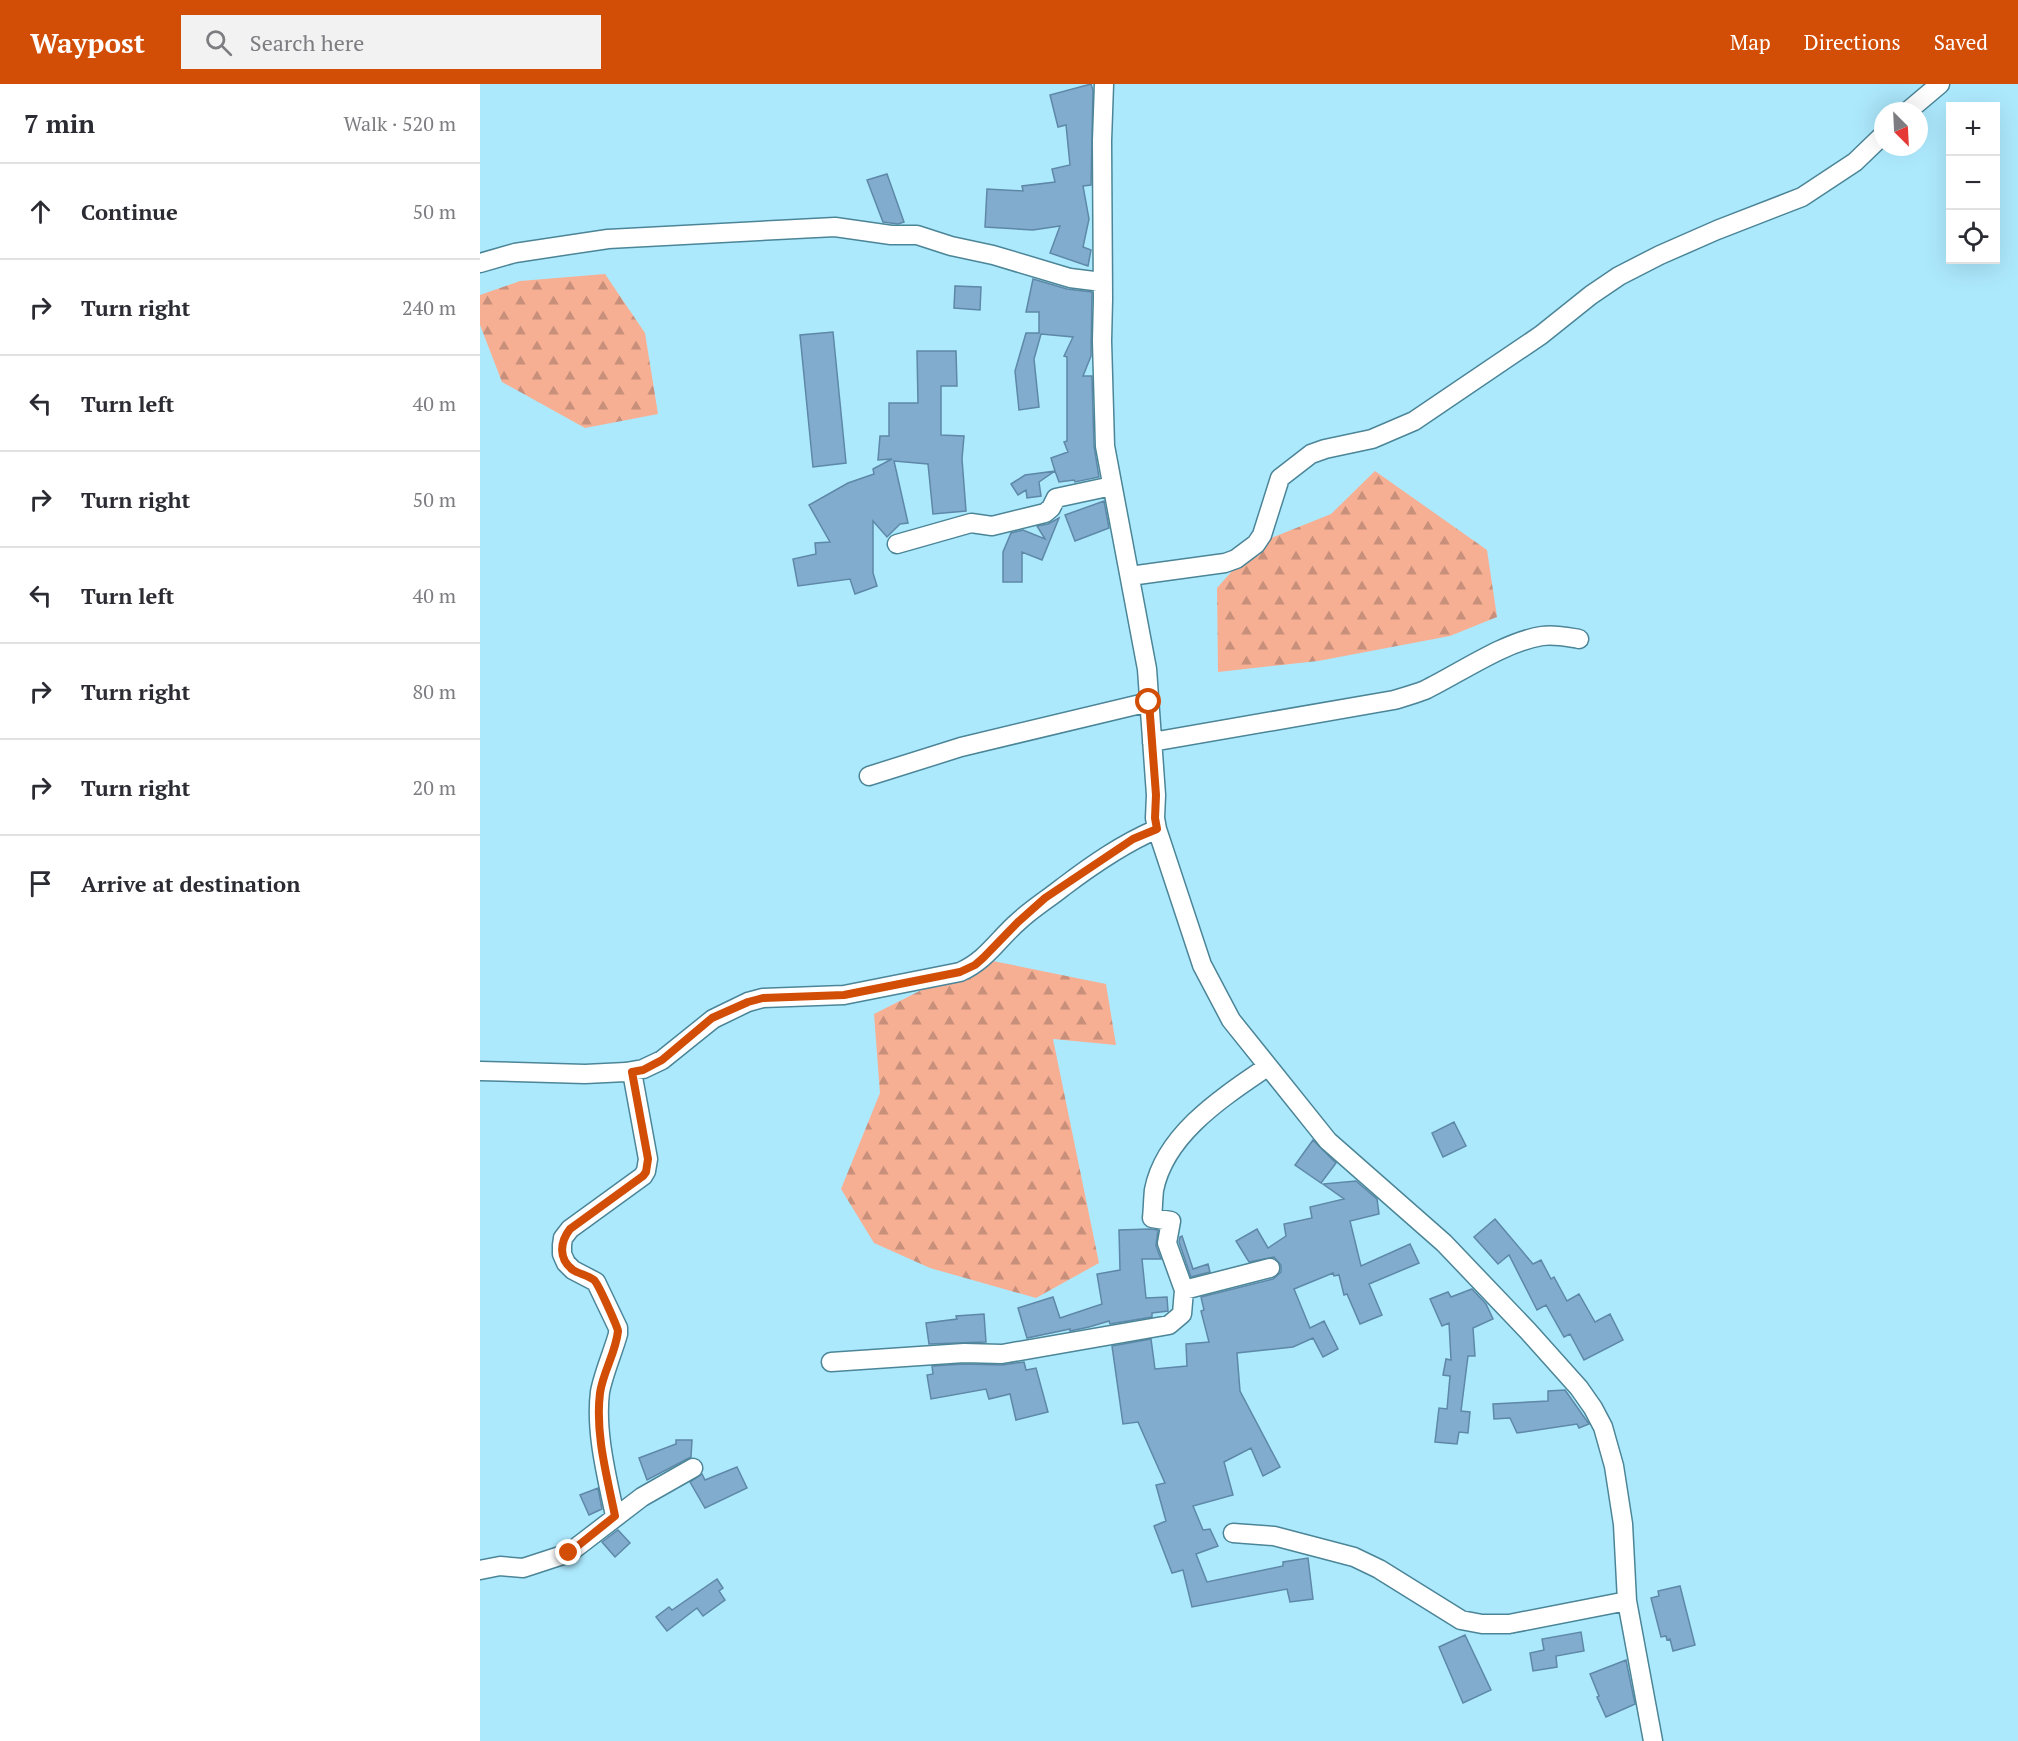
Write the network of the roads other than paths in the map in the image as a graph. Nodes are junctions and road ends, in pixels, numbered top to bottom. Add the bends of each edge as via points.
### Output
1 (1104, 84) edge
2 (1940, 84) edge
3 (1919, 102) edge
4 (1874, 144) edge
5 (480, 263) edge
6 (1102, 282) junction
7 (1112, 486) junction
8 (897, 544) dead end
9 (1130, 576) junction
10 (1579, 639) dead end
11 (1149, 702) junction
12 (1152, 742) junction
13 (869, 776) dead end
14 (1157, 829) junction
15 (1267, 1067) junction
16 (480, 1071) edge
17 (632, 1072) junction
18 (1270, 1268) dead end
19 (1184, 1290) junction
20 (831, 1362) dead end
21 (693, 1467) dead end
22 (615, 1516) junction
23 (1233, 1533) dead end
24 (480, 1570) edge
25 (1627, 1602) junction
26 (1653, 1741) edge

1 - 6 street
2 - 3 street
4 - 9 street via 1855,162 1802,196 1619,276 1541,335 1414,421 1372,439 1311,454 1280,478 1262,535 1236,559
5 - 6 street via 515,253 608,240 835,227 917,235 1070,278
6 - 7 street via 1104,446
7 - 8 street via 1056,498 1045,513 992,526 971,523
7 - 9 street
9 - 11 street
10 - 12 street via 1555,635 1531,639 1486,657 1423,691 1394,700
11 - 12 street
11 - 13 street via 961,747
12 - 14 street
14 - 15 street via 1202,965 1231,1020
14 - 17 street via 1133,839 1045,898 975,965 960,972 844,995 748,1002 712,1018 662,1060
15 - 19 street via 1190,1125 1165,1162 1154,1189 1152,1218 1171,1221 1167,1243
15 - 25 street via 1328,1141 1444,1243 1543,1347 1593,1408 1614,1466 1623,1524
16 - 17 street
17 - 22 street via 648,1159 646,1172 570,1229 562,1245 566,1263 596,1282 618,1328 600,1401 602,1447
18 - 19 street
19 - 20 street via 1182,1314 1169,1325 1002,1354
21 - 22 street
22 - 24 street via 564,1555 523,1568 500,1566
23 - 25 street via 1274,1536 1354,1557 1461,1620 1482,1624 1509,1624
25 - 26 street

